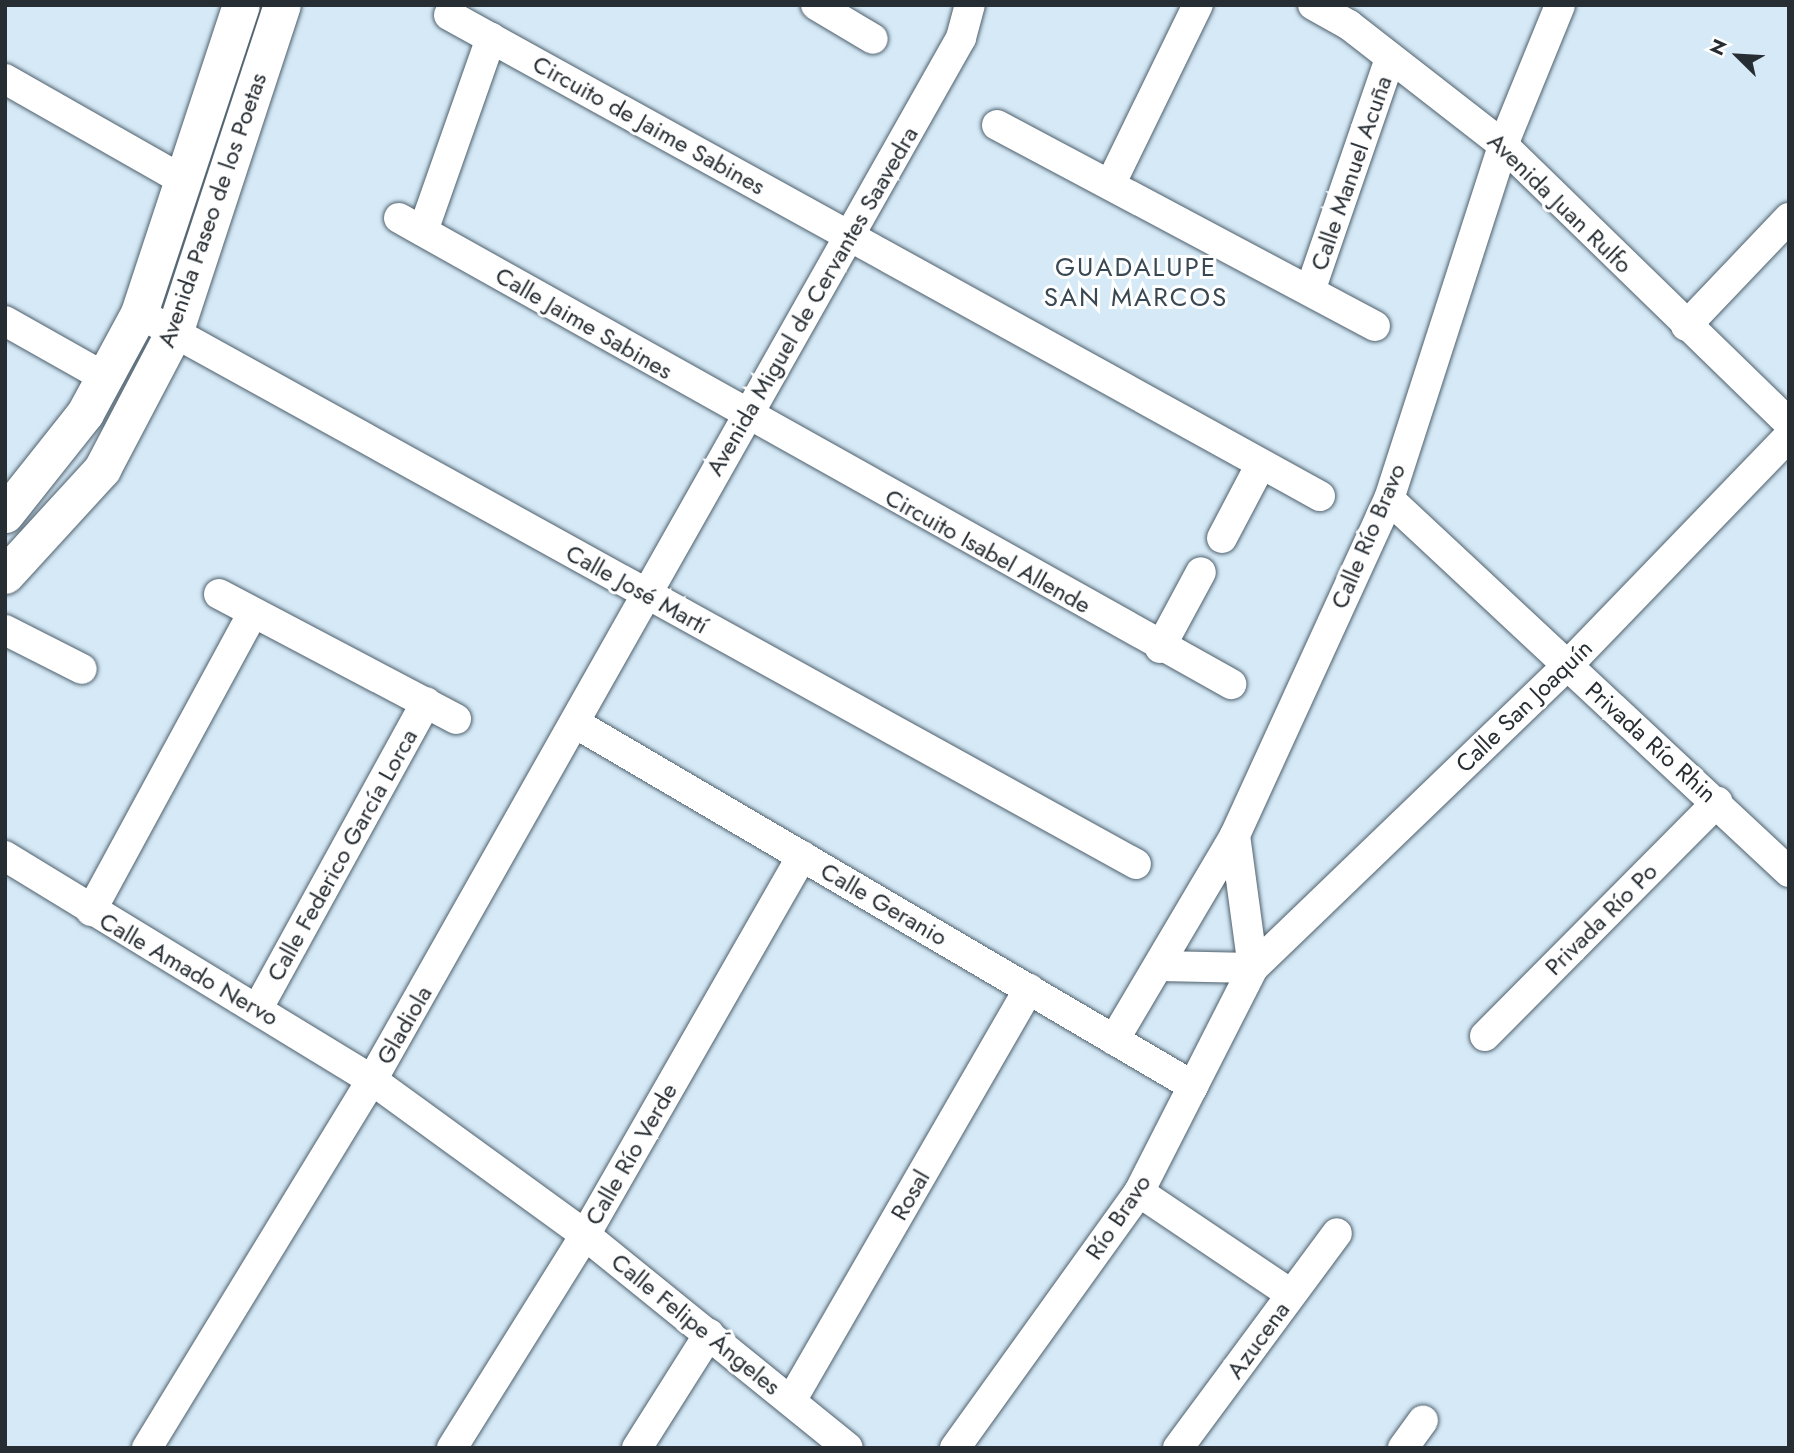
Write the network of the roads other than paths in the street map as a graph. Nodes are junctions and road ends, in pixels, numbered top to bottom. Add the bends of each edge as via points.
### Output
1 (241, 5) edge
2 (282, 5) edge
3 (816, 5) edge
4 (970, 5) edge
5 (1198, 5) edge
6 (1313, 5) edge
7 (1560, 5) edge
8 (449, 15) dead end
9 (1354, 15) edge
10 (491, 38) junction
11 (873, 39) dead end
12 (1390, 58) junction
13 (5, 79) edge
14 (998, 125) dead end
15 (1503, 145) junction
16 (181, 179) junction
17 (1111, 183) junction
18 (1789, 218) edge
19 (850, 236) junction
20 (1311, 288) junction
21 (139, 313) junction
22 (5, 321) edge
23 (1375, 326) dead end
24 (1686, 326) junction
25 (175, 330) junction
26 (106, 378) junction
27 (746, 416) junction
28 (1789, 423) edge
29 (1789, 436) edge
30 (1259, 466) junction
31 (1320, 496) dead end
32 (1389, 499) junction
33 (5, 514) edge
34 (1222, 538) dead end
35 (1201, 572) dead end
36 (5, 575) edge
37 (646, 593) junction
38 (219, 594) dead end
39 (253, 613) junction
40 (5, 629) edge
41 (1160, 648) junction
42 (1567, 666) junction
43 (82, 669) dead end
44 (1231, 684) dead end
45 (426, 702) junction
46 (456, 719) dead end
47 (575, 723) junction
48 (1717, 802) junction
49 (1235, 835) junction
50 (5, 856) edge
51 (802, 856) junction
52 (1136, 864) dead end
53 (1789, 872) edge
54 (90, 911) junction
55 (1160, 966) junction
56 (1253, 968) junction
57 (1029, 989) junction
58 (258, 1008) junction
59 (1485, 1036) dead end
60 (1114, 1040) junction
61 (372, 1080) junction
62 (1193, 1086) junction
63 (1139, 1192) junction
64 (1337, 1233) dead end
65 (585, 1235) junction
66 (1291, 1294) junction
67 (709, 1334) junction
68 (792, 1401) junction
69 (1423, 1420) dead end
70 (147, 1448) edge
71 (452, 1448) edge
72 (637, 1448) edge
73 (848, 1448) edge
74 (955, 1448) edge
75 (1178, 1448) edge
76 (1403, 1448) edge

1 - 16 street, Avenida Paseo de los Poetas
2 - 25 street, Avenida Paseo de los Poetas
3 - 11 street
4 - 19 street, Avenida Miguel de Cervantes Saavedra via 961,38
5 - 17 street
6 - 9 street, Avenida Juan Rulfo
7 - 15 street, Calle Río Bravo
8 - 10 street, Circuito de Jaime Sabines
9 - 12 street, Avenida Juan Rulfo
10 - 19 street, Circuito de Jaime Sabines
10 - 27 street, Calle Jaime Sabines via 411,225
12 - 15 street, Avenida Juan Rulfo
12 - 20 street, Calle Manuel Acuña
13 - 16 street
14 - 17 street
15 - 24 street, Avenida Juan Rulfo
15 - 32 street, Calle Río Bravo
16 - 21 street, Avenida Paseo de los Poetas
17 - 20 street
18 - 24 street
19 - 27 street, Avenida Miguel de Cervantes Saavedra
19 - 30 street
20 - 23 street
21 - 25 street, Calle José Martí
21 - 26 street, Avenida Paseo de los Poetas
22 - 26 street
24 - 28 street, Avenida Juan Rulfo
25 - 36 street, Avenida Paseo de los Poetas via 102,469
25 - 37 street, Calle José Martí
26 - 33 street, Avenida Paseo de los Poetas
27 - 37 street, Avenida Miguel de Cervantes Saavedra
27 - 41 street, Circuito Isabel Allende
29 - 42 street, Calle San Joaquín
30 - 31 street
30 - 34 street
32 - 42 street, Privada Río Rhin
32 - 49 street, Calle Río Bravo
35 - 41 street
37 - 47 street, Gladiola
37 - 52 street, Calle José Martí
38 - 39 street, Calle Federico García Lorca
39 - 45 street, Calle Federico García Lorca
39 - 54 street
40 - 43 street
41 - 44 street, Circuito Isabel Allende
42 - 48 street, Privada Río Rhin
42 - 56 street, Calle San Joaquín
45 - 46 street, Calle Federico García Lorca
45 - 58 street, Calle Federico García Lorca
47 - 51 street, Calle Geranio
47 - 61 street, Gladiola
48 - 53 street, Privada Río Rhin
48 - 59 street, Privada Río Po
49 - 55 street, Calle Río Bravo
49 - 56 street
50 - 54 street, Calle Amado Nervo
51 - 57 street, Calle Geranio
51 - 65 street, Calle Río Verde
54 - 58 street, Calle Amado Nervo
55 - 56 street
55 - 60 street, Calle Río Bravo
56 - 62 street, Río Bravo
57 - 60 street, Calle Geranio
57 - 68 street, Rosal
58 - 61 street, Calle Amado Nervo
60 - 62 street, Calle Geranio
61 - 65 street, Calle Felipe Ángeles
61 - 70 street, Gladiola
62 - 63 street, Río Bravo
63 - 66 street
63 - 74 street, Río Bravo
64 - 66 street, Azucena
65 - 67 street, Calle Felipe Ángeles
65 - 71 street, Calle Río Verde
66 - 75 street, Azucena
67 - 68 street, Calle Felipe Ángeles
67 - 72 street
68 - 73 street, Calle Felipe Ángeles
69 - 76 street

